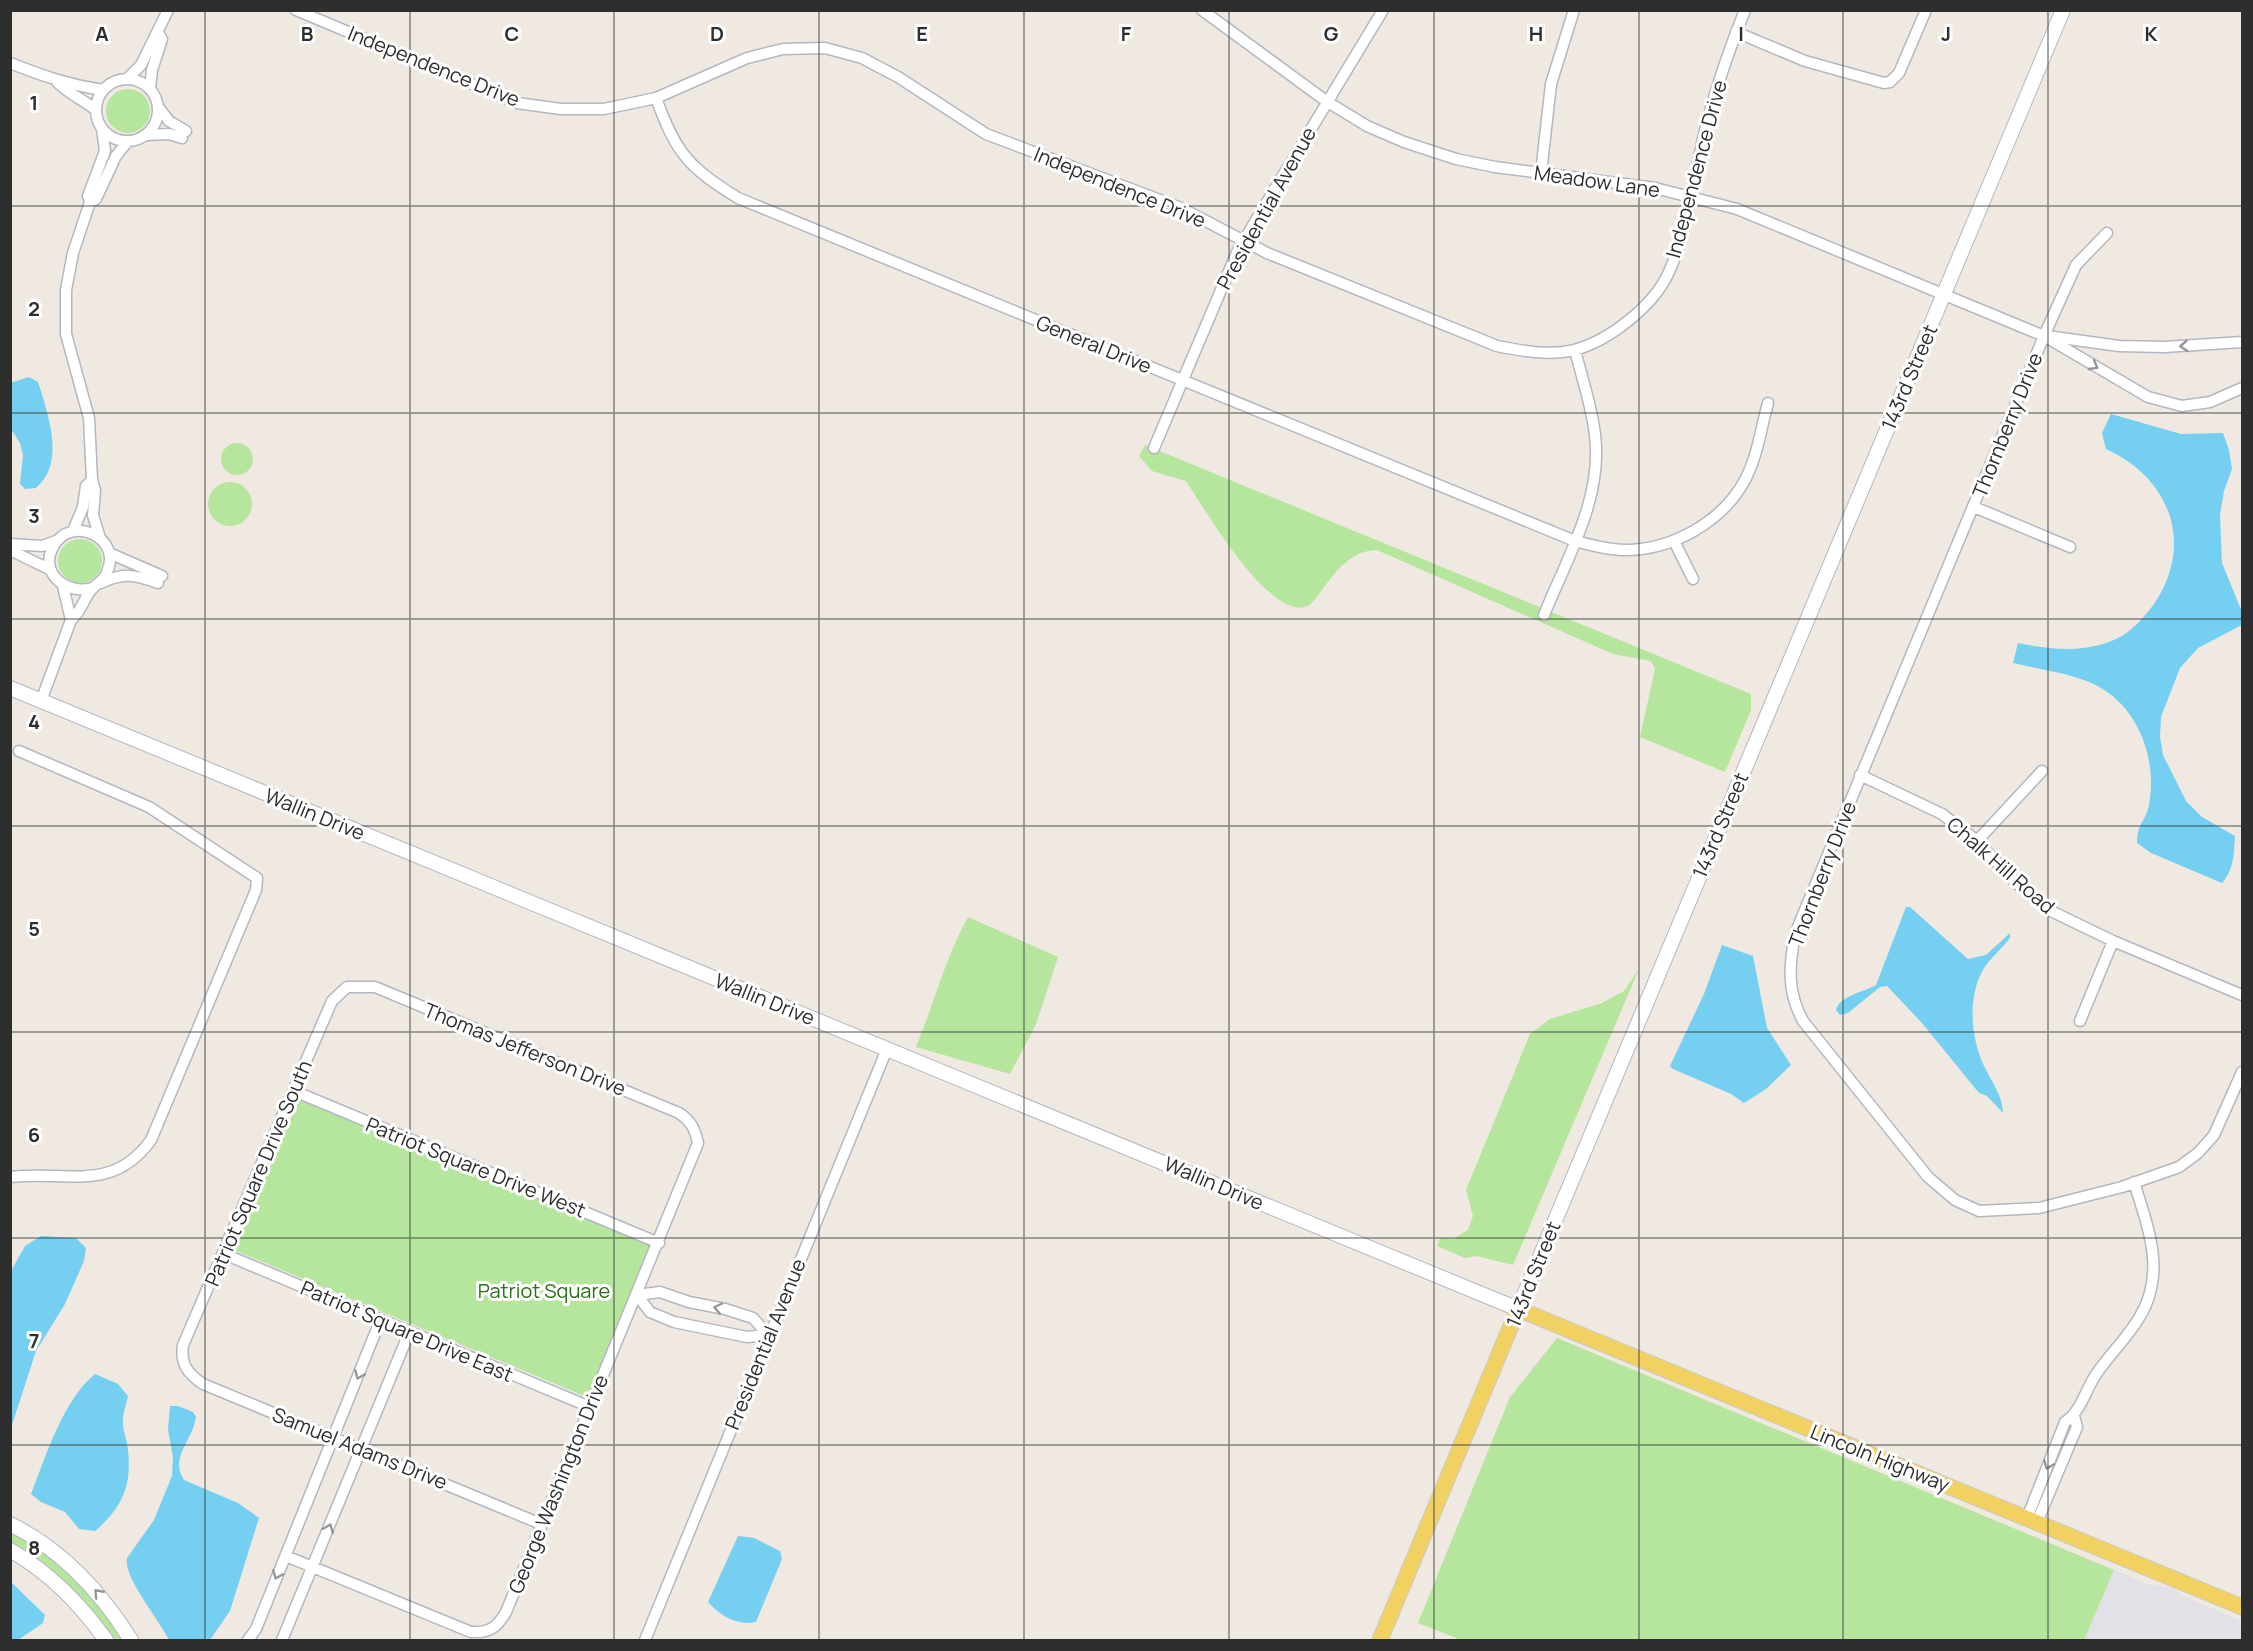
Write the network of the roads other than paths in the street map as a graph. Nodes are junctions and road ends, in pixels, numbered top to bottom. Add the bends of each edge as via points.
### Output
1 (168, 10) edge
2 (296, 10) edge
3 (1202, 10) edge
4 (1383, 10) edge
5 (1574, 10) edge
6 (1745, 10) edge
7 (1926, 10) edge
8 (2063, 10) edge
9 (1736, 32) junction
10 (158, 33) junction
11 (10, 63) edge
12 (127, 79) junction
13 (58, 83) junction
14 (150, 89) junction
15 (103, 90) junction
16 (656, 98) junction
17 (1326, 101) junction
18 (159, 108) junction
19 (96, 110) junction
20 (102, 129) junction
21 (147, 135) junction
22 (128, 141) junction
23 (1541, 173) junction
24 (1690, 195) junction
25 (90, 202) junction
26 (2107, 233) dead end
27 (1244, 239) junction
28 (1943, 295) junction
29 (2044, 336) junction
30 (2242, 342) edge
31 (1575, 350) junction
32 (1182, 381) junction
33 (2242, 388) edge
34 (1768, 403) dead end
35 (1154, 448) dead end
36 (92, 480) junction
37 (1974, 507) junction
38 (73, 531) junction
39 (100, 538) junction
40 (56, 541) junction
41 (1575, 541) junction
42 (1674, 541) junction
43 (10, 544) edge
44 (2070, 547) dead end
45 (10, 550) edge
46 (109, 553) junction
47 (51, 570) junction
48 (1692, 579) dead end
49 (63, 586) junction
50 (96, 586) junction
51 (1544, 615) dead end
52 (72, 620) junction
53 (10, 688) edge
54 (41, 701) junction
55 (18, 751) dead end
56 (2042, 771) dead end
57 (1860, 775) junction
58 (1977, 841) junction
59 (2113, 941) junction
60 (347, 987) joint
61 (2242, 995) edge
62 (2080, 1022) dead end
63 (887, 1049) junction
64 (2242, 1072) edge
65 (294, 1091) junction
66 (695, 1129) joint
67 (10, 1177) edge
68 (2134, 1182) junction
69 (659, 1243) junction
70 (224, 1254) junction
71 (637, 1295) junction
72 (1518, 1309) junction
73 (380, 1321) junction
74 (409, 1333) junction
75 (768, 1335) junction
76 (184, 1366) joint
77 (590, 1407) junction
78 (334, 1437) junction
79 (361, 1448) junction
80 (2032, 1520) junction
81 (10, 1524) edge
82 (542, 1524) junction
83 (10, 1550) edge
84 (286, 1556) junction
85 (313, 1567) junction
86 (2242, 1607) edge
87 (106, 1641) edge
88 (131, 1641) edge
89 (248, 1641) edge
90 (282, 1641) edge
91 (645, 1641) edge
92 (1380, 1641) edge

1 - 10 street
2 - 16 street, Independence Drive via 517,103 561,110 604,109
3 - 17 street, Meadow Lane
4 - 17 street, Presidential Avenue
5 - 23 street via 1551,84
6 - 9 street, Independence Drive
7 - 9 street via 1899,73 1884,83 1805,61
8 - 28 street, 143rd Street
9 - 24 street, Independence Drive via 1707,123
10 - 12 street via 141,65
10 - 14 street via 162,39
11 - 13 street
12 - 14 street via 140,81
12 - 15 street
13 - 15 street
13 - 19 street
14 - 18 street
15 - 19 street
16 - 27 street, Independence Drive via 747,58 783,49 825,48 862,58 898,77 986,134 1181,208
16 - 32 street, General Drive via 682,156 738,198
17 - 23 street, Meadow Lane via 1367,126 1456,159
17 - 27 street, Presidential Avenue
18 - 21 street
18 - 21 street via 184,134
19 - 20 street
20 - 22 street via 118,140
20 - 25 street via 105,151 88,196
21 - 22 street
22 - 25 street via 116,156 96,199
23 - 24 street, Meadow Lane
24 - 28 street, Meadow Lane via 1737,209
24 - 31 street, Independence Drive via 1668,275 1645,307 1614,332
25 - 36 street via 73,253 66,334 89,418
26 - 29 street, Thornberry Drive via 2076,265
27 - 31 street, Independence Drive via 1267,253 1497,346 1537,353
27 - 32 street, Presidential Avenue
28 - 29 street, Meadow Lane
28 - 72 street, 143rd Street
30 -> 29 street, Meadow Lane via 2119,346
29 -> 33 street, Meadow Lane via 2148,397 2182,406 2210,402
29 - 37 street, Thornberry Drive
31 - 41 street via 1595,434 1597,462 1590,500
32 - 35 street, Presidential Avenue
32 - 41 street, General Drive
34 - 42 street, General Drive via 1758,450 1745,480 1710,519
36 - 38 street via 86,486
36 - 39 street via 93,515
37 - 44 street
37 - 57 street, Thornberry Drive
38 - 39 street via 83,530
38 - 40 street
39 - 46 street
40 - 43 street via 42,546
40 - 47 street via 51,550
41 - 42 street, General Drive via 1624,550
41 - 51 street
42 - 48 street
45 - 47 street
46 - 50 street via 110,565
46 - 50 street via 160,579 126,574
47 - 49 street
49 - 50 street via 72,590
49 - 52 street
50 - 52 street
52 - 54 street
53 - 54 street, Wallin Drive
54 - 63 street, Wallin Drive
55 - 67 street via 149,807 257,878 256,890 151,1140 141,1154 122,1168 99,1177
56 - 58 street
57 - 58 street, Chalk Hill Road via 1942,814
57 - 68 street, Thornberry Drive via 1795,934 1790,981 1793,1003 1803,1021 1928,1177 1955,1200 1979,1211 2029,1209
58 - 59 street, Chalk Hill Road via 2015,882 2051,911
59 - 61 street, Chalk Hill Road
59 - 62 street
60 - 65 street, Patriot Square Drive South via 332,1001
60 - 66 street, Thomas Jefferson Drive via 375,987 679,1113
63 - 72 street, Wallin Drive
63 - 75 street, Presidential Avenue
64 - 68 street, Thornberry Drive via 2214,1135 2198,1153 2179,1167
65 - 69 street, Patriot Square Drive West
65 - 70 street, Patriot Square Drive South
66 - 69 street, George Washington Drive via 696,1155
68 - 80 street via 2155,1255 2151,1292 2138,1320 2093,1379 2074,1416 2065,1422
69 - 71 street, George Washington Drive
70 - 73 street, Patriot Square Drive East
70 - 76 street, Patriot Square Drive South via 183,1345
75 -> 71 street via 753,1318 725,1309 660,1292
71 - 75 street via 650,1312 674,1322 747,1337
71 - 77 street, George Washington Drive
72 - 80 main road, Lincoln Highway
72 - 92 main road, 143rd Street
73 - 74 street, Patriot Square Drive East
73 -> 78 street
74 - 77 street, Patriot Square Drive East
74 - 79 street
75 - 91 street, Presidential Avenue
76 - 78 street, Samuel Adams Drive via 203,1384
77 - 82 street, George Washington Drive
78 - 79 street, Samuel Adams Drive
78 - 84 street
79 - 82 street, Samuel Adams Drive
85 -> 79 street
80 - 86 main road, Lincoln Highway
88 -> 81 street via 111,1607 78,1571
82 - 85 street, George Washington Drive via 506,1612 493,1629 484,1633 471,1632
83 - 87 street via 51,1577 76,1601
84 - 85 street, George Washington Drive
84 -> 89 street
85 - 90 street

